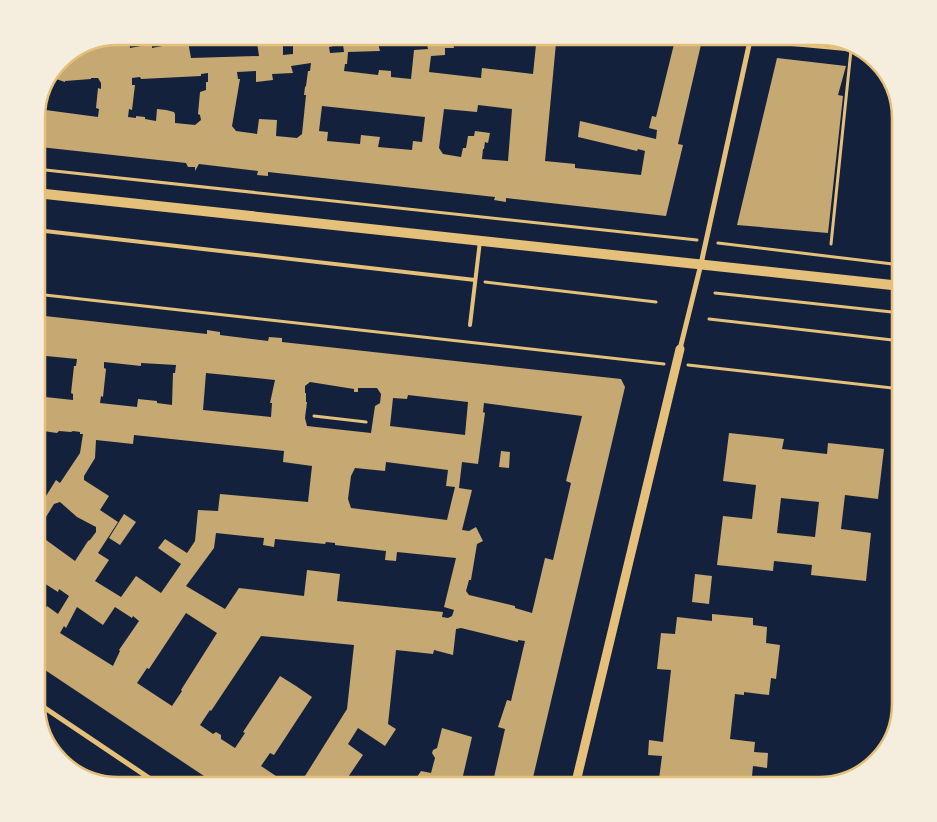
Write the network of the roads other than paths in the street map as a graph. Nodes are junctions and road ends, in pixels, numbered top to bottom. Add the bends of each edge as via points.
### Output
1 (749, 45) edge
2 (45, 194) edge
3 (45, 231) edge
4 (480, 241) junction
5 (701, 264) junction
6 (475, 280) junction
7 (892, 285) edge
8 (470, 325) dead end
9 (680, 349) joint
10 (45, 708) edge
11 (148, 777) edge
12 (577, 777) edge

1 - 5 street
2 - 4 main road
3 - 6 lane
4 - 5 main road
4 - 6 lane
5 - 7 main road
5 - 9 street
6 - 8 lane
9 - 12 street
10 - 11 street

